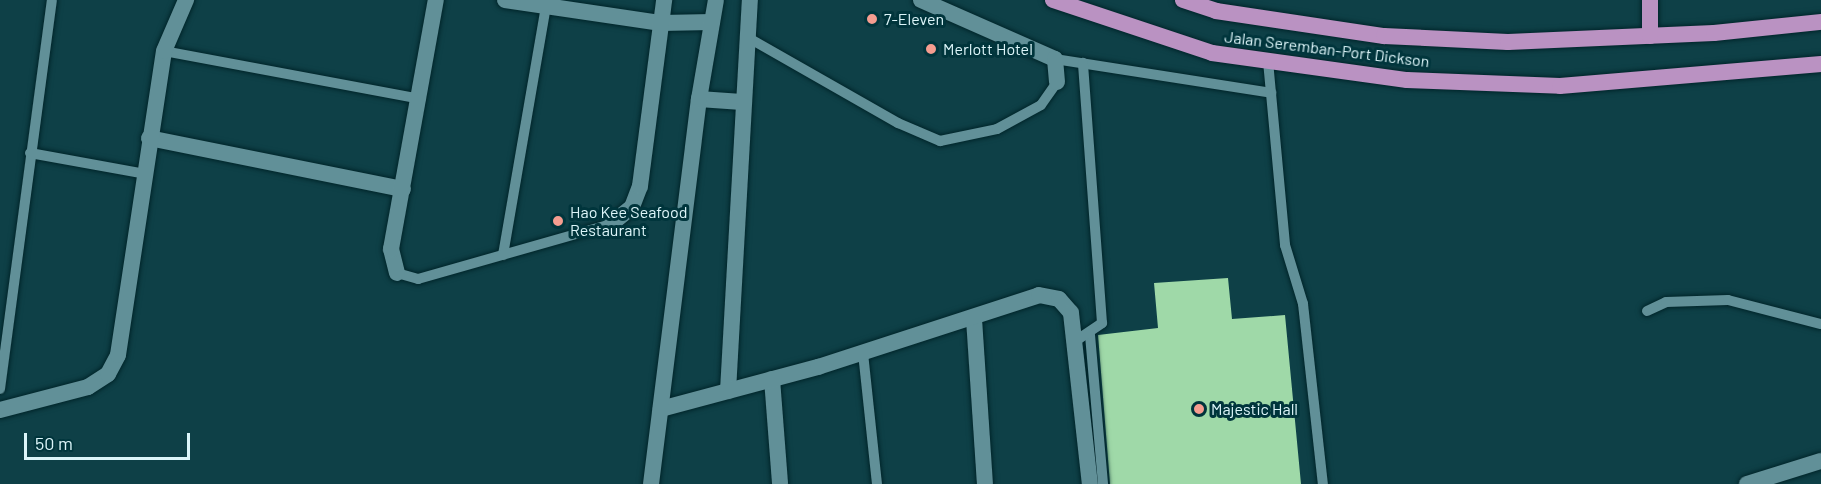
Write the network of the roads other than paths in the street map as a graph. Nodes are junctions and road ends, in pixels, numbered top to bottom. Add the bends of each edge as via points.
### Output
1 (52, 0) edge
2 (186, 0) edge
3 (436, 0) edge
4 (505, 0) edge
5 (664, 0) edge
6 (716, 0) edge
7 (750, 0) edge
8 (921, 0) edge
9 (1053, 0) edge
10 (1183, 0) edge
11 (1650, 0) edge
12 (546, 7) junction
13 (712, 22) junction
14 (1821, 22) edge
15 (662, 23) junction
16 (1650, 36) junction
17 (747, 37) junction
18 (164, 51) junction
19 (1055, 59) junction
20 (1268, 61) junction
21 (1083, 63) junction
22 (1820, 64) edge
23 (1057, 82) joint
24 (1271, 93) junction
25 (421, 99) junction
26 (699, 99) junction
27 (742, 102) junction
28 (149, 138) junction
29 (30, 153) junction
30 (145, 174) junction
31 (402, 189) junction
32 (612, 224) joint
33 (503, 255) junction
34 (397, 273) joint
35 (1647, 311) dead end
36 (974, 319) junction
37 (1821, 324) edge
38 (1090, 335) junction
39 (1074, 342) junction
40 (863, 353) junction
41 (772, 379) junction
42 (0, 389) edge
43 (728, 391) junction
44 (661, 409) junction
45 (0, 410) edge
46 (1821, 461) edge
47 (1758, 483) edge
48 (651, 484) edge
49 (780, 484) edge
50 (878, 484) edge
51 (985, 484) edge
52 (1090, 484) edge
53 (1103, 484) edge
54 (1323, 484) edge

1 - 29 lane
2 - 18 street
3 - 25 street
4 - 12 street
5 - 15 street
6 - 13 street
7 - 17 street
8 - 19 street
9 - 20 highway, Jalan Seremban-Port Dickson via 1212,53
10 - 16 highway, Jalan Seremban-Port Dickson via 1216,11 1384,36 1508,42
11 - 16 highway
12 - 15 street
12 - 33 lane
13 - 15 street
13 - 26 street
14 - 16 highway, Jalan Seremban-Port Dickson
15 - 32 street via 640,186 632,207
17 - 23 lane via 898,123 940,141 997,129 1041,105
17 - 27 street
18 - 25 lane
18 - 28 street
19 - 21 lane
19 - 23 street
20 - 22 highway, Jalan Seremban-Port Dickson via 1407,80 1560,86
20 - 24 lane
21 - 24 lane
21 - 38 lane via 1102,323
24 - 54 lane via 1285,245 1303,304
25 - 31 street
26 - 27 street
26 - 44 street
27 - 43 street
28 - 30 street
28 - 31 street
29 - 30 lane
29 - 42 lane
30 - 45 street via 117,355 108,374 88,387
31 - 34 street via 391,249
32 - 33 lane
33 - 34 lane via 418,279
35 - 37 lane via 1666,302 1728,300
36 - 39 street via 1039,295 1059,299 1071,313
36 - 40 street
36 - 51 street
38 - 39 lane
38 - 53 lane
39 - 52 street
40 - 41 street
40 - 50 lane
41 - 43 street
41 - 49 street
43 - 44 street
44 - 48 street
46 - 47 street

